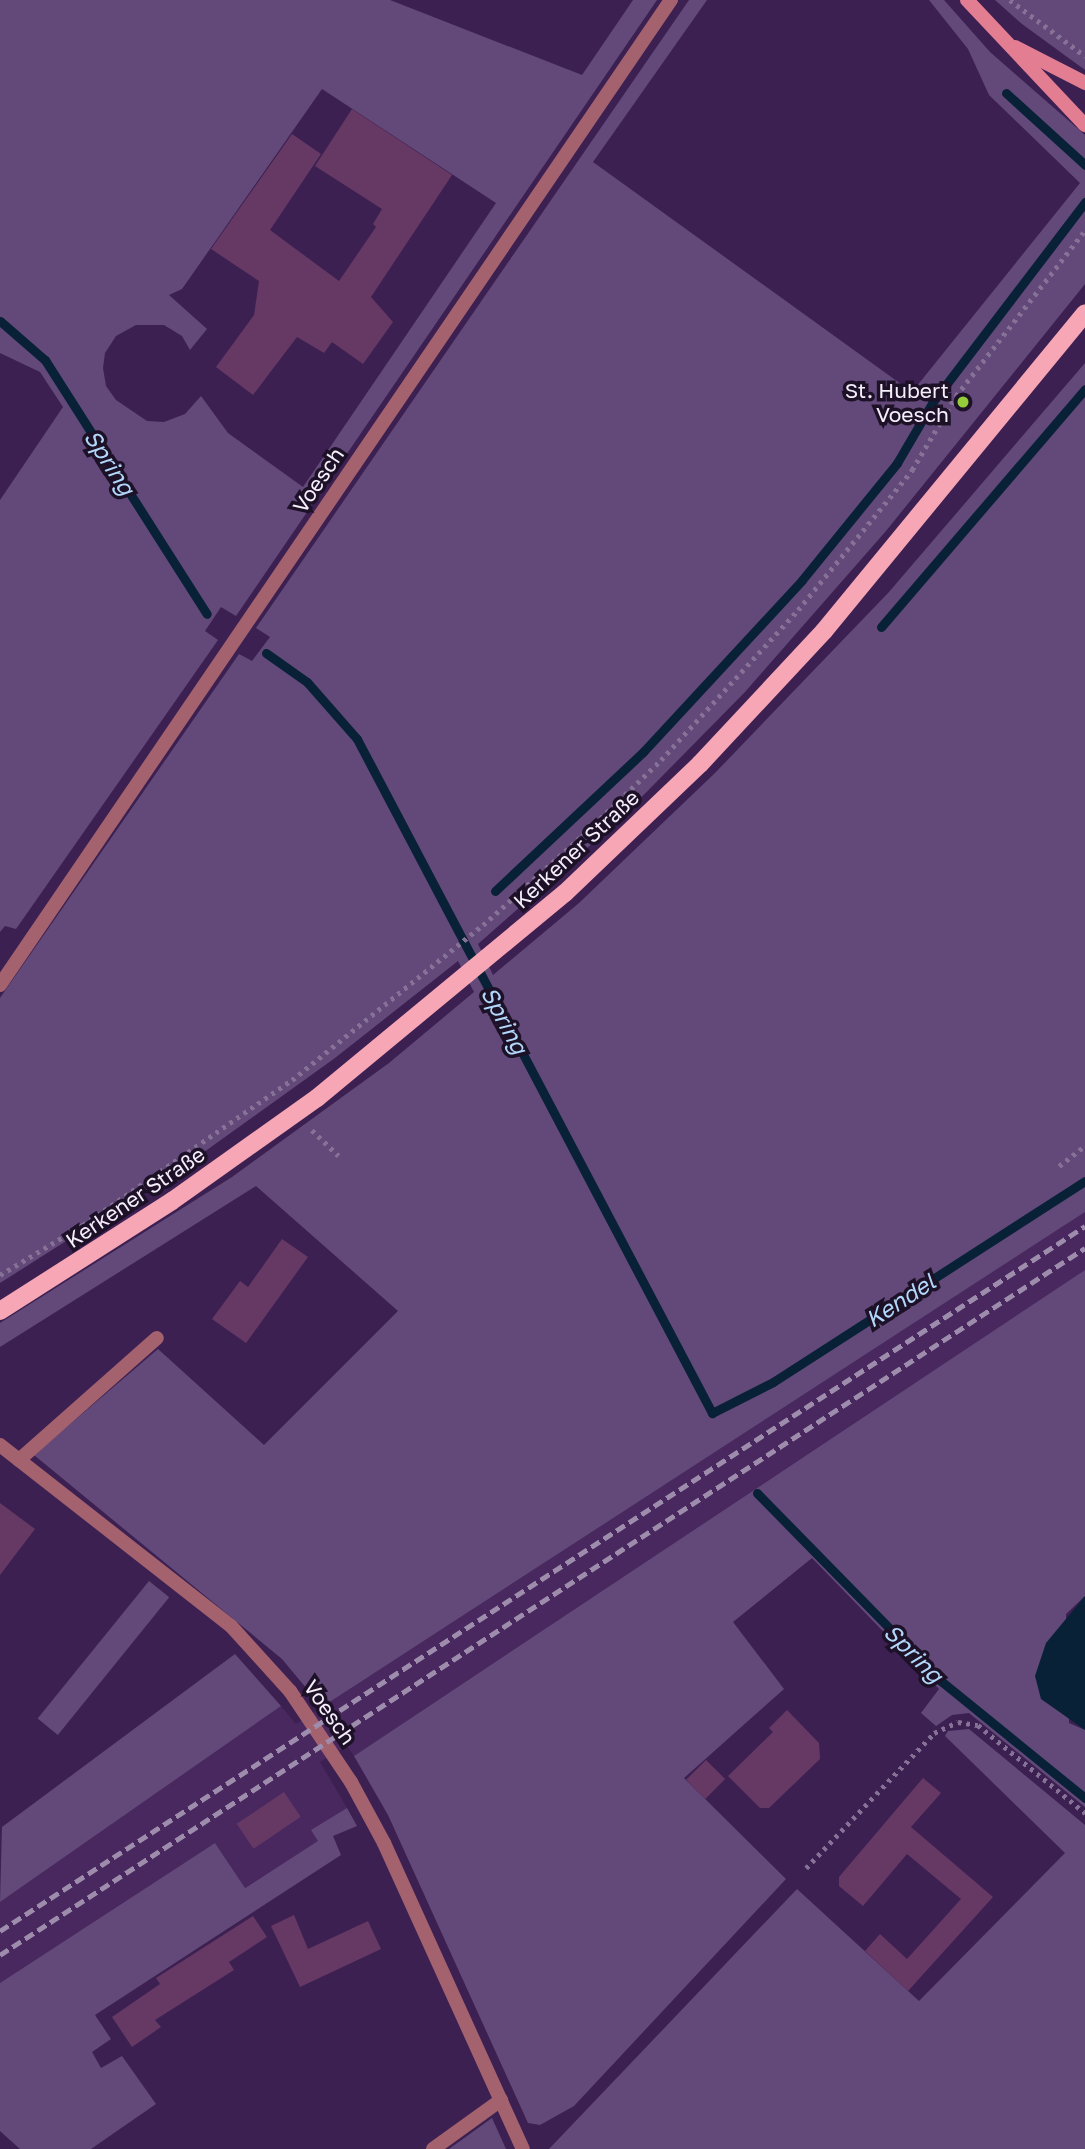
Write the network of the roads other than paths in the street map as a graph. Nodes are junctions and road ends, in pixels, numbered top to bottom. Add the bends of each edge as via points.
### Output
1 (671, 0) edge
2 (967, 0) edge
3 (1006, 42) junction
4 (1085, 83) edge
5 (1085, 125) edge
6 (1085, 313) edge
7 (0, 985) edge
8 (0, 1311) edge
9 (158, 1338) dead end
10 (0, 1446) edge
11 (19, 1460) junction
12 (500, 2100) junction
13 (433, 2149) edge
14 (523, 2149) edge

1 - 7 street, Voesch
2 - 3 street
3 - 4 street
3 - 5 street
6 - 8 main road, Kerkener Straße via 926,511 774,685 635,827 498,951 295,1114 141,1222
9 - 11 street
10 - 11 street, Voesch
11 - 12 street, Voesch via 231,1626 290,1691 351,1782 384,1843
12 - 13 street
12 - 14 street, Voesch

